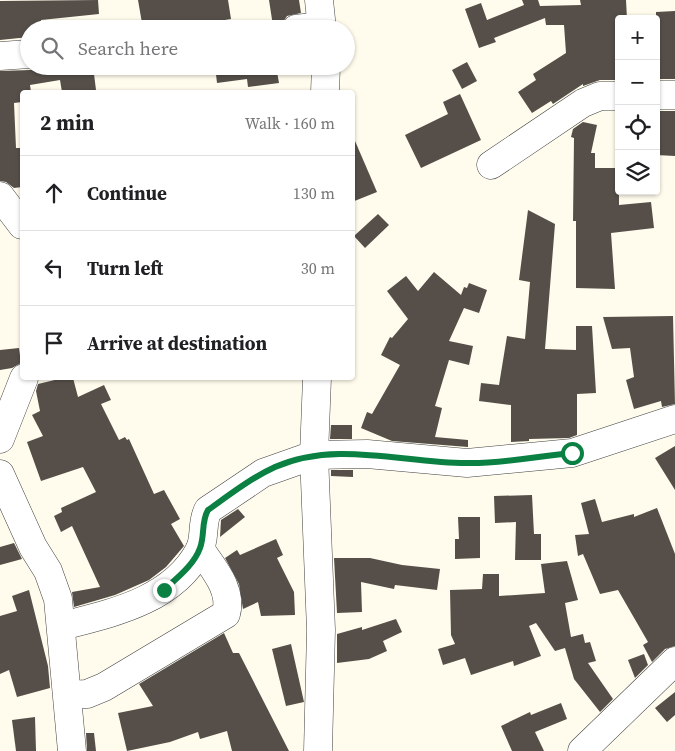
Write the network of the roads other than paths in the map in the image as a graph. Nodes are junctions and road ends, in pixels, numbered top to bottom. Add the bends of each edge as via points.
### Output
1 (20, 55) edge
2 (0, 56) edge
3 (326, 75) edge
4 (326, 90) edge
5 (660, 95) edge
6 (675, 95) edge
7 (615, 96) edge
8 (491, 165) dead end
9 (0, 196) edge
10 (20, 222) edge
11 (23, 380) edge
12 (317, 380) edge
13 (675, 419) edge
14 (0, 439) edge
15 (314, 455) junction
16 (0, 474) edge
17 (200, 549) junction
18 (62, 626) junction
19 (675, 661) edge
20 (68, 695) junction
21 (72, 751) edge
22 (318, 751) edge
23 (582, 751) edge

1 - 2 street
3 - 4 street
5 - 6 street
7 - 8 street via 600,96 583,103
9 - 10 street
11 - 14 street
12 - 15 street
13 - 15 street via 572,453 467,463 366,454
15 - 17 street via 263,473 208,510 204,516
15 - 22 street via 321,630
16 - 18 street via 33,547 48,571 58,599
17 - 18 street via 185,571 164,590 119,611
17 - 20 street via 220,577 227,597 226,614 104,687 87,694
18 - 20 street
19 - 23 street
20 - 21 street

